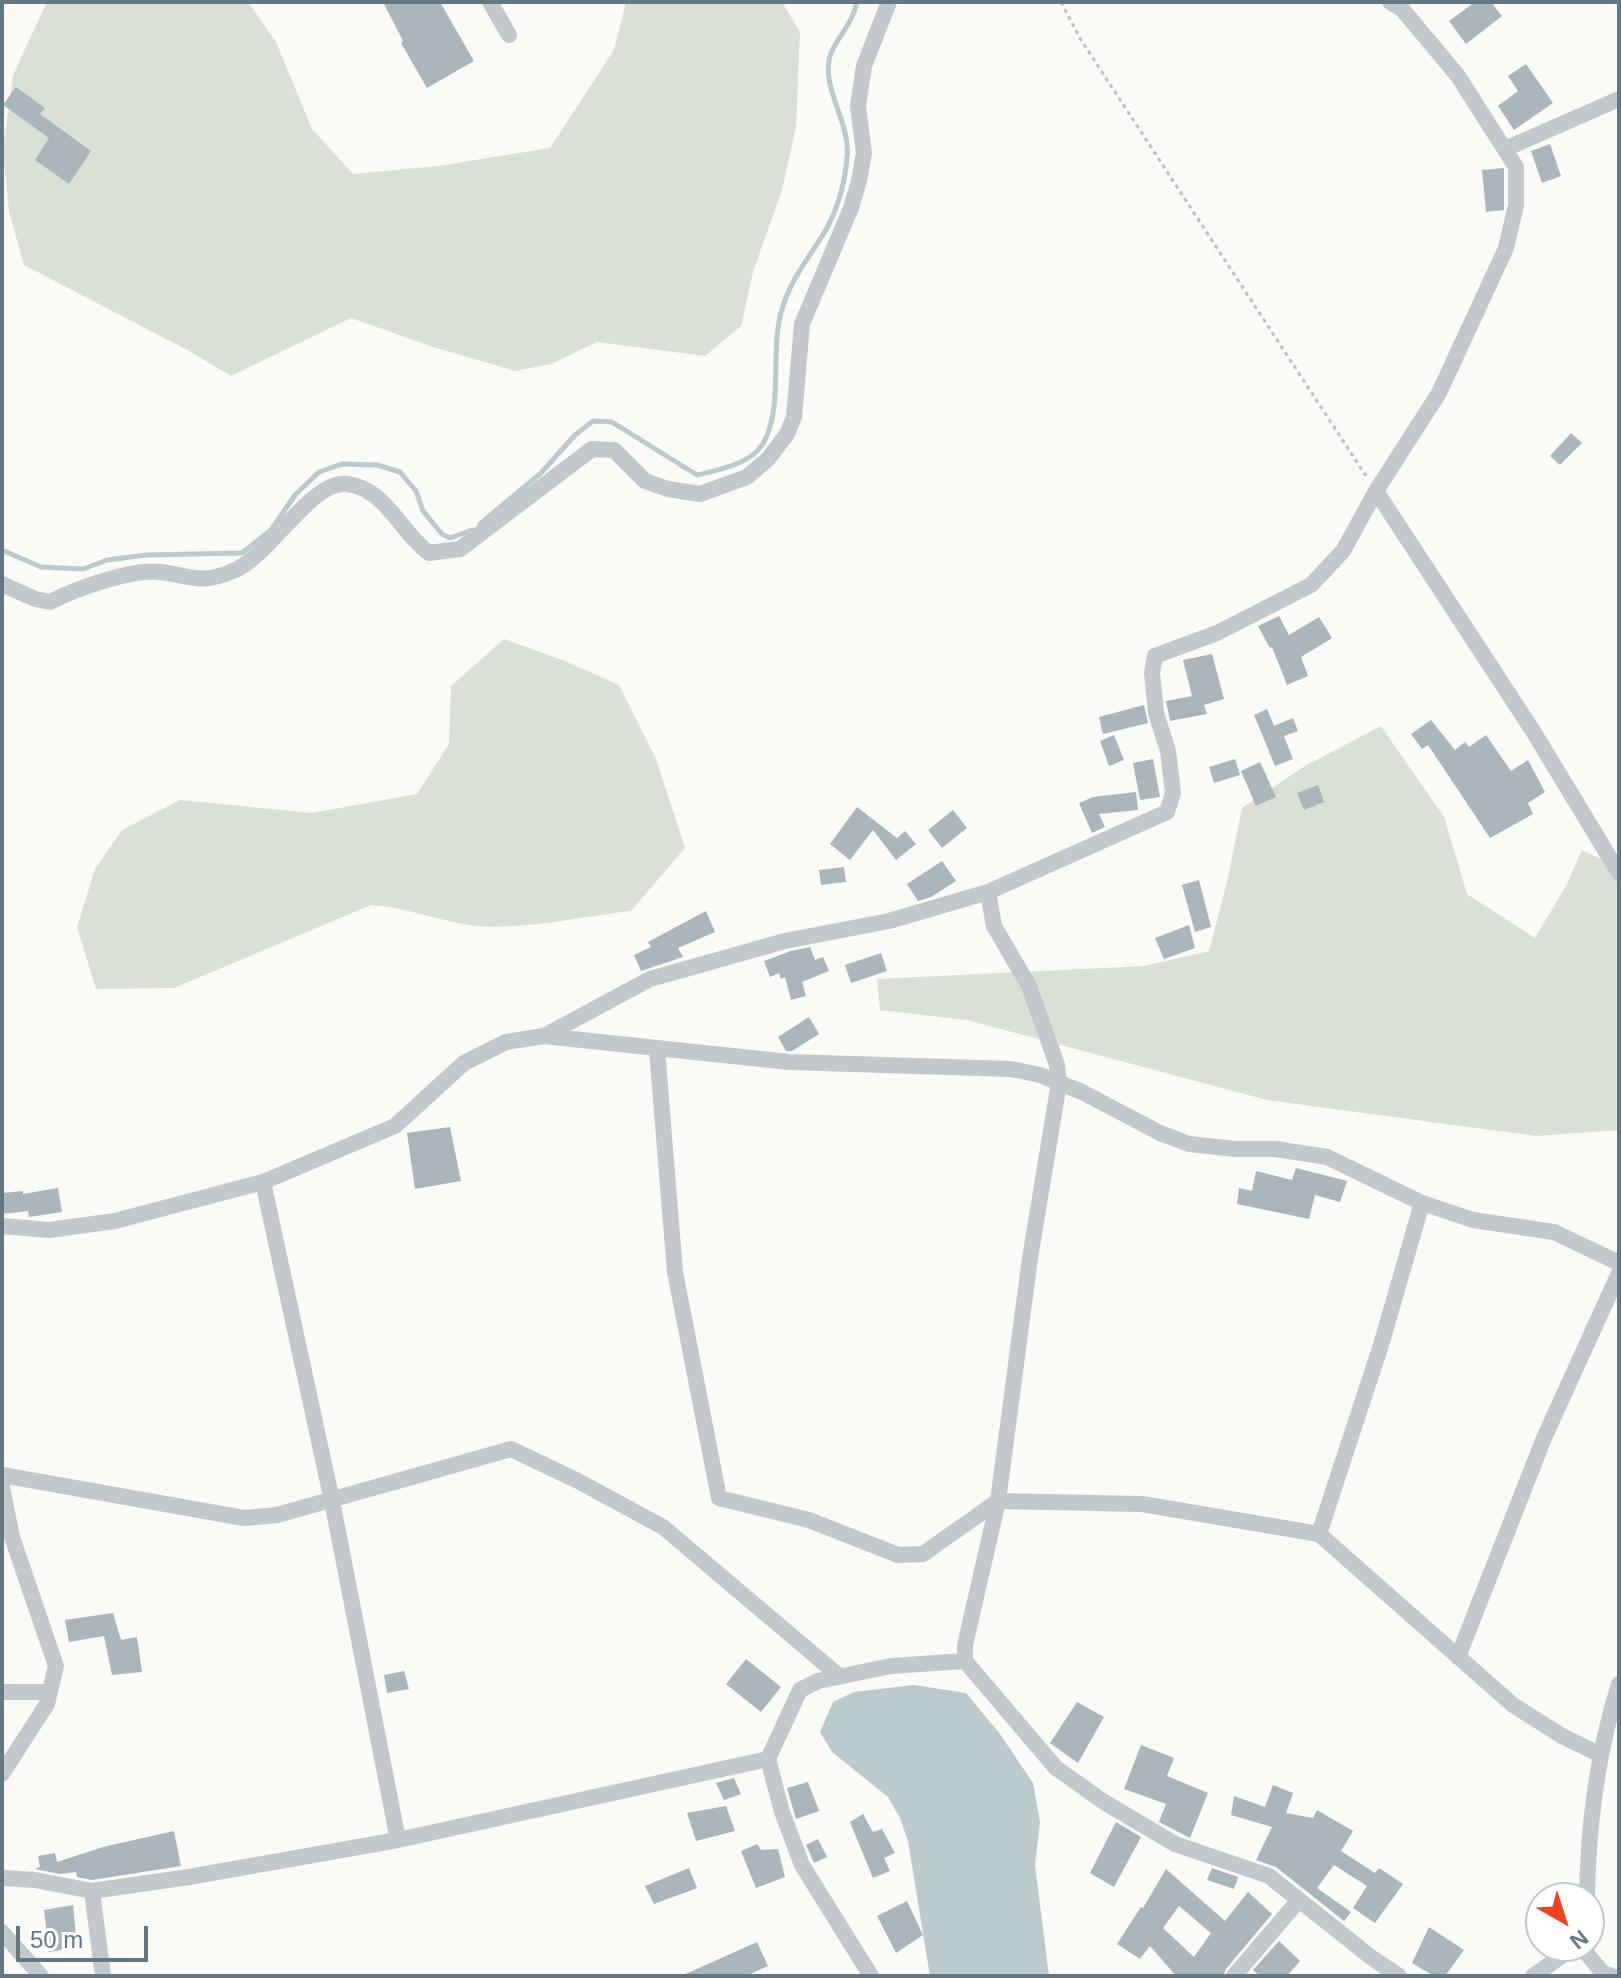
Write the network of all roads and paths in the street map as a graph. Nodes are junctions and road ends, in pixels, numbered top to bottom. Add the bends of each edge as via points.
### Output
1 (490, 2) edge
2 (889, 2) edge
3 (1061, 2) edge
4 (1390, 2) edge
5 (509, 35) dead end
6 (1615, 106) edge
7 (1505, 149) junction
8 (1376, 491) junction
9 (2, 584) edge
10 (1619, 873) edge
11 (988, 892) junction
12 (544, 1036) junction
13 (657, 1050) junction
14 (1059, 1083) junction
15 (263, 1182) junction
16 (1422, 1203) junction
17 (2, 1226) edge
18 (1619, 1263) edge
19 (1619, 1273) edge
20 (2, 1475) edge
21 (2, 1487) edge
22 (332, 1501) junction
23 (998, 1501) junction
24 (1319, 1534) junction
25 (1458, 1657) junction
26 (965, 1661) junction
27 (838, 1675) junction
28 (1619, 1684) edge
29 (2, 1692) edge
30 (50, 1692) junction
31 (1601, 1755) junction
32 (768, 1759) junction
33 (2, 1774) edge
34 (398, 1840) junction
35 (2, 1878) edge
36 (1587, 1882) edge
37 (92, 1891) junction
38 (1299, 1900) junction
39 (2, 1932) edge
40 (1553, 1962) edge
41 (1594, 1962) edge
42 (41, 1976) edge
43 (103, 1976) edge
44 (871, 1976) edge
45 (1234, 1976) edge
46 (1399, 1976) edge
47 (1533, 1976) edge
48 (1612, 1976) edge

1 - 5 street
2 - 9 street via 864,66 858,106 864,153 859,181 802,324 794,417 768,459 747,477 700,494 668,489 645,481 614,450 592,449 460,549 429,553 377,496 348,484 335,485 237,570 214,578 159,571 66,593 50,602
3 - 8 path
4 - 7 street via 1402,9 1458,76
6 - 7 street
7 - 8 street via 1516,167 1516,205 1506,248 1439,393
8 - 10 street
8 - 11 street via 1343,551 1311,585 1217,633 1155,656 1156,713 1173,793 1167,812
11 - 12 street via 650,979
11 - 14 street via 994,926 1029,986
12 - 13 street
12 - 15 street via 506,1042 464,1063 395,1126
13 - 14 street via 789,1062 1011,1069
13 - 23 street via 675,1272 719,1498 809,1520 909,1557 923,1554
14 - 16 street via 1189,1144 1327,1157
14 - 23 street
15 - 17 street via 115,1221 49,1230
15 - 22 street
16 - 18 street via 1473,1220 1554,1232
16 - 24 street
19 - 25 street via 1544,1438
20 - 22 street via 244,1518
21 - 30 street via 12,1537 56,1666
22 - 27 street via 511,1449 663,1527
22 - 34 street
23 - 24 street via 1142,1504
23 - 26 street
24 - 25 street
25 - 31 street via 1513,1705
26 - 27 street
26 - 38 street via 1056,1768 1175,1844 1269,1876
27 - 32 street via 800,1690
28 - 31 street
29 - 30 street
30 - 33 street
31 - 36 street
32 - 34 street
32 - 44 street via 802,1865
34 - 37 street
35 - 37 street
37 - 43 street
38 - 45 street
38 - 46 street
39 - 42 street
40 - 47 street
41 - 48 street

